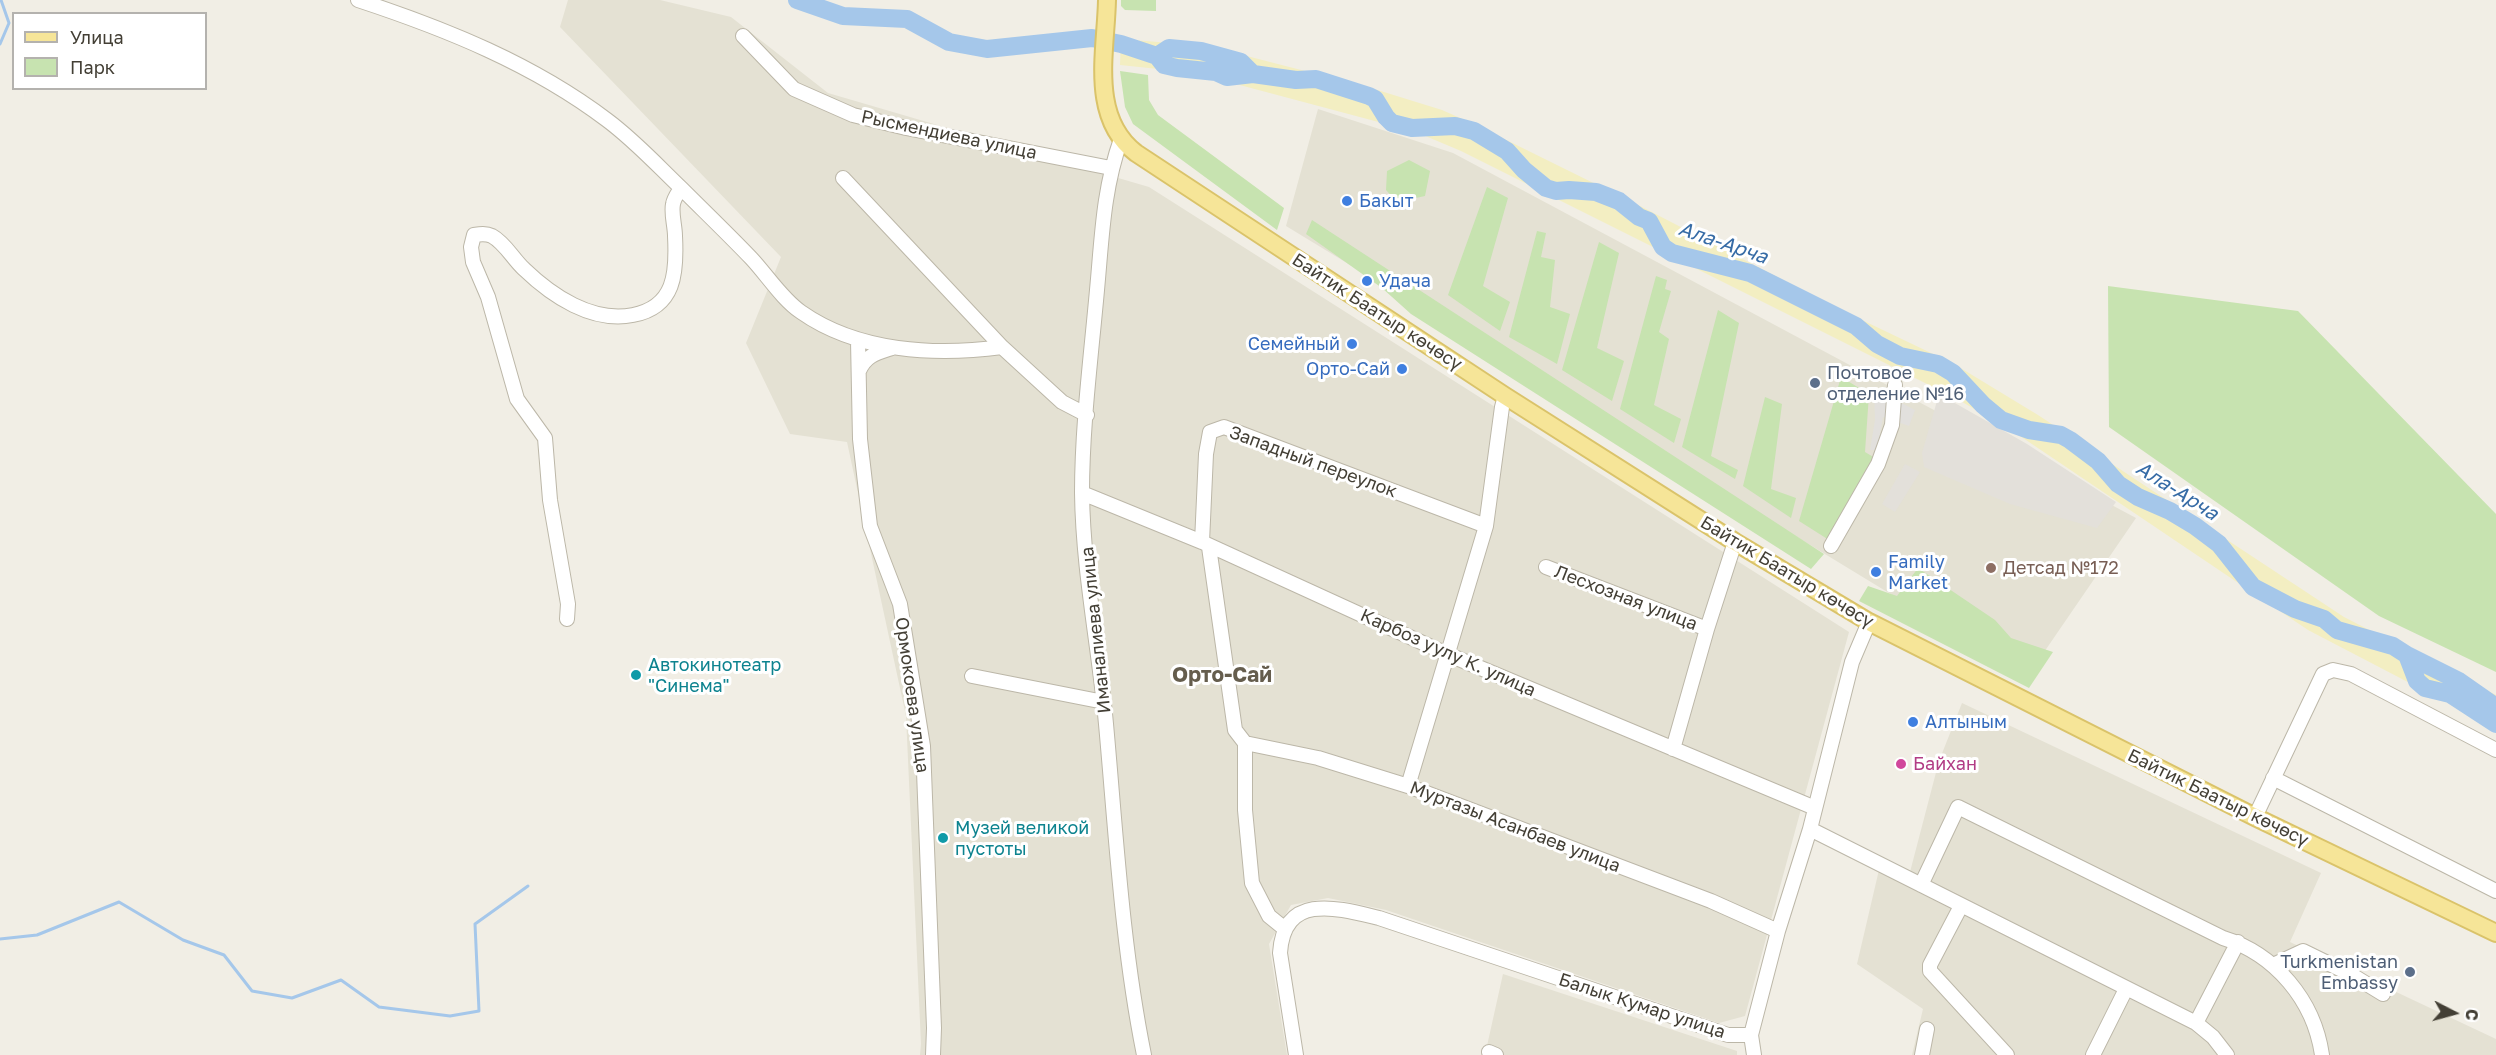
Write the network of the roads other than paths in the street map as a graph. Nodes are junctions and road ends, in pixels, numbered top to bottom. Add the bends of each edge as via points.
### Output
1 (358, 0) edge
2 (1107, 6) edge
3 (743, 36) dead end
4 (1121, 140) junction
5 (1111, 168) junction
6 (843, 178) dead end
7 (681, 188) junction
8 (858, 341) junction
9 (897, 346) junction
10 (1002, 346) junction
11 (859, 371) junction
12 (1894, 385) dead end
13 (1505, 396) junction
14 (1087, 415) junction
15 (1082, 493) junction
16 (1486, 526) junction
17 (1735, 542) junction
18 (1206, 544) junction
19 (1831, 546) dead end
20 (1546, 567) dead end
21 (567, 619) dead end
22 (1869, 622) junction
23 (1707, 629) junction
24 (1447, 654) junction
25 (972, 676) dead end
26 (1104, 702) junction
27 (1245, 743) junction
28 (1673, 749) junction
29 (2496, 750) edge
30 (2273, 778) junction
31 (1408, 786) junction
32 (1815, 808) junction
33 (2255, 817) junction
34 (1810, 829) junction
35 (1921, 885) junction
36 (2496, 891) edge
37 (1961, 906) junction
38 (1285, 929) junction
39 (1778, 931) junction
40 (2496, 933) edge
41 (2238, 942) junction
42 (2273, 965) junction
43 (2126, 989) junction
44 (2384, 994) dead end
45 (2196, 1023) junction
46 (1928, 1029) dead end
47 (1748, 1035) junction
48 (933, 1055) edge
49 (1144, 1055) edge
50 (1296, 1055) edge
51 (1746, 1055) edge
52 (1754, 1055) edge
53 (1922, 1055) edge
54 (2007, 1055) edge
55 (2093, 1055) edge
56 (2227, 1055) edge
57 (2322, 1055) edge

1 - 7 street via 473,43 540,77 607,119
2 - 4 main road via 1105,102
3 - 5 street, Рысмендиева улица via 794,89 853,115
4 - 5 street, Иманалиева улица
4 - 13 main road, Байтик Баатыр көчөсү
5 - 14 street, Иманалиева улица
6 - 10 street
7 - 8 street via 798,310 826,328
7 - 21 street via 673,204 675,253 669,293 646,312 612,316 586,311 543,285 492,236 474,235 471,240 473,262 488,297 517,399 545,438
8 - 9 street
8 - 11 street, Ормокоева улица
9 - 10 street via 947,352
9 - 11 street via 872,355
10 - 14 street via 1062,402
11 - 48 street, Ормокоева улица via 860,439 870,526 900,604 923,746
12 - 19 street via 1892,425 1878,464
13 - 16 street
13 - 17 main road, Байтик Баатыр көчөсү
14 - 15 street, Иманалиева улица
15 - 18 street, Карбоз уулу К. улица
15 - 26 street, Иманалиева улица via 1089,593
16 - 18 street, Западный переулок via 1224,427 1210,432 1206,454
16 - 24 street
17 - 22 main road, Байтик Баатыр көчөсү
17 - 23 street, Лесхозная улица
18 - 24 street, Карбоз уулу К. улица
18 - 27 street via 1235,730
20 - 23 street, Лесхозная улица
22 - 32 street, Балык Кумар улица via 1852,662
22 - 33 main road, Байтик Баатыр көчөсү
23 - 28 street, Лесхозная улица
24 - 28 street, Карбоз уулу К. улица
24 - 31 street
25 - 26 street
26 - 49 street, Иманалиева улица via 1135,1011
27 - 31 street, Муртазы Асанбаев улица via 1318,758
27 - 38 street via 1245,810 1252,883 1269,916
28 - 32 street, Карбоз уулу К. улица
29 - 30 street via 2351,674 2333,670 2323,675
30 - 33 street
30 - 36 street
31 - 39 street, Муртазы Асанбаев улица via 1711,901
32 - 34 street, Балык Кумар улица
33 - 40 main road, Байтик Баатыр көчөсү
34 - 35 street
34 - 39 street, Балык Кумар улица
35 - 37 street
35 - 41 street via 1958,807
37 - 43 street
37 - 54 street via 1930,970
38 - 47 street, Балык Кумар улица via 1293,918 1312,909 1345,910 1728,1035
38 - 50 street via 1280,953
39 - 47 street, Балык Кумар улица
41 - 42 street
41 - 45 street
42 - 44 street via 2303,951
42 - 57 street via 2311,1018
43 - 45 street
43 - 55 street
45 - 56 street
46 - 53 street
47 - 51 street
47 - 52 street

